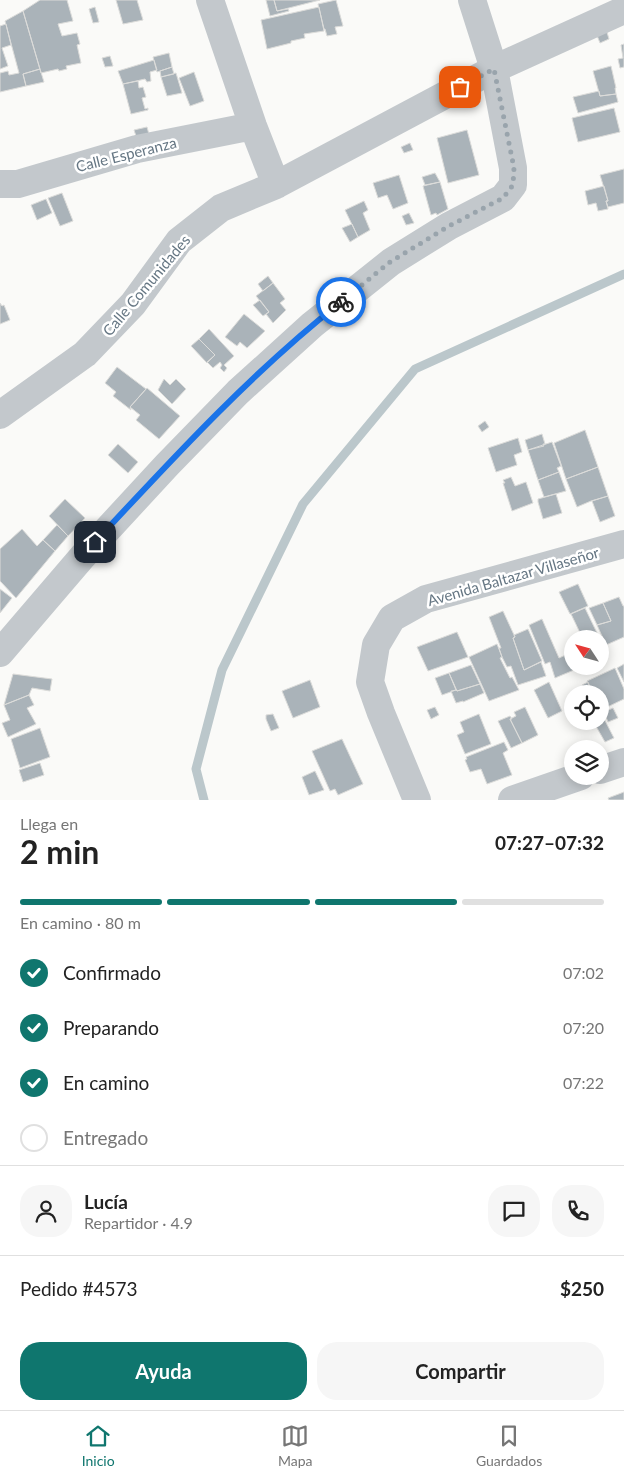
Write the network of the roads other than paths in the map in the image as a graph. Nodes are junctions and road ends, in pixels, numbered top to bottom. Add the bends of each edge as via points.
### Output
1 (210, 0) edge
2 (472, 0) edge
3 (624, 10) edge
4 (494, 69) junction
5 (253, 126) junction
6 (0, 184) edge
7 (276, 185) junction
8 (0, 416) edge
9 (624, 544) edge
10 (0, 653) edge
11 (624, 762) edge
12 (609, 767) edge
13 (564, 782) edge
14 (418, 800) edge
15 (512, 800) edge

1 - 5 street
2 - 4 street
3 - 4 street, Calle Comunidades
4 - 7 street, Calle Comunidades
4 - 10 street via 514,168 513,185 503,198 390,262 312,325 238,392 167,465
5 - 6 street, Calle Esperanza via 137,148 18,184
5 - 7 street
7 - 8 street, Calle Comunidades via 221,208 179,241 133,304 85,354
9 - 14 street, Avenida Baltazar Villaseñor via 426,599 392,618 376,646 370,682
11 - 12 street
13 - 15 street

